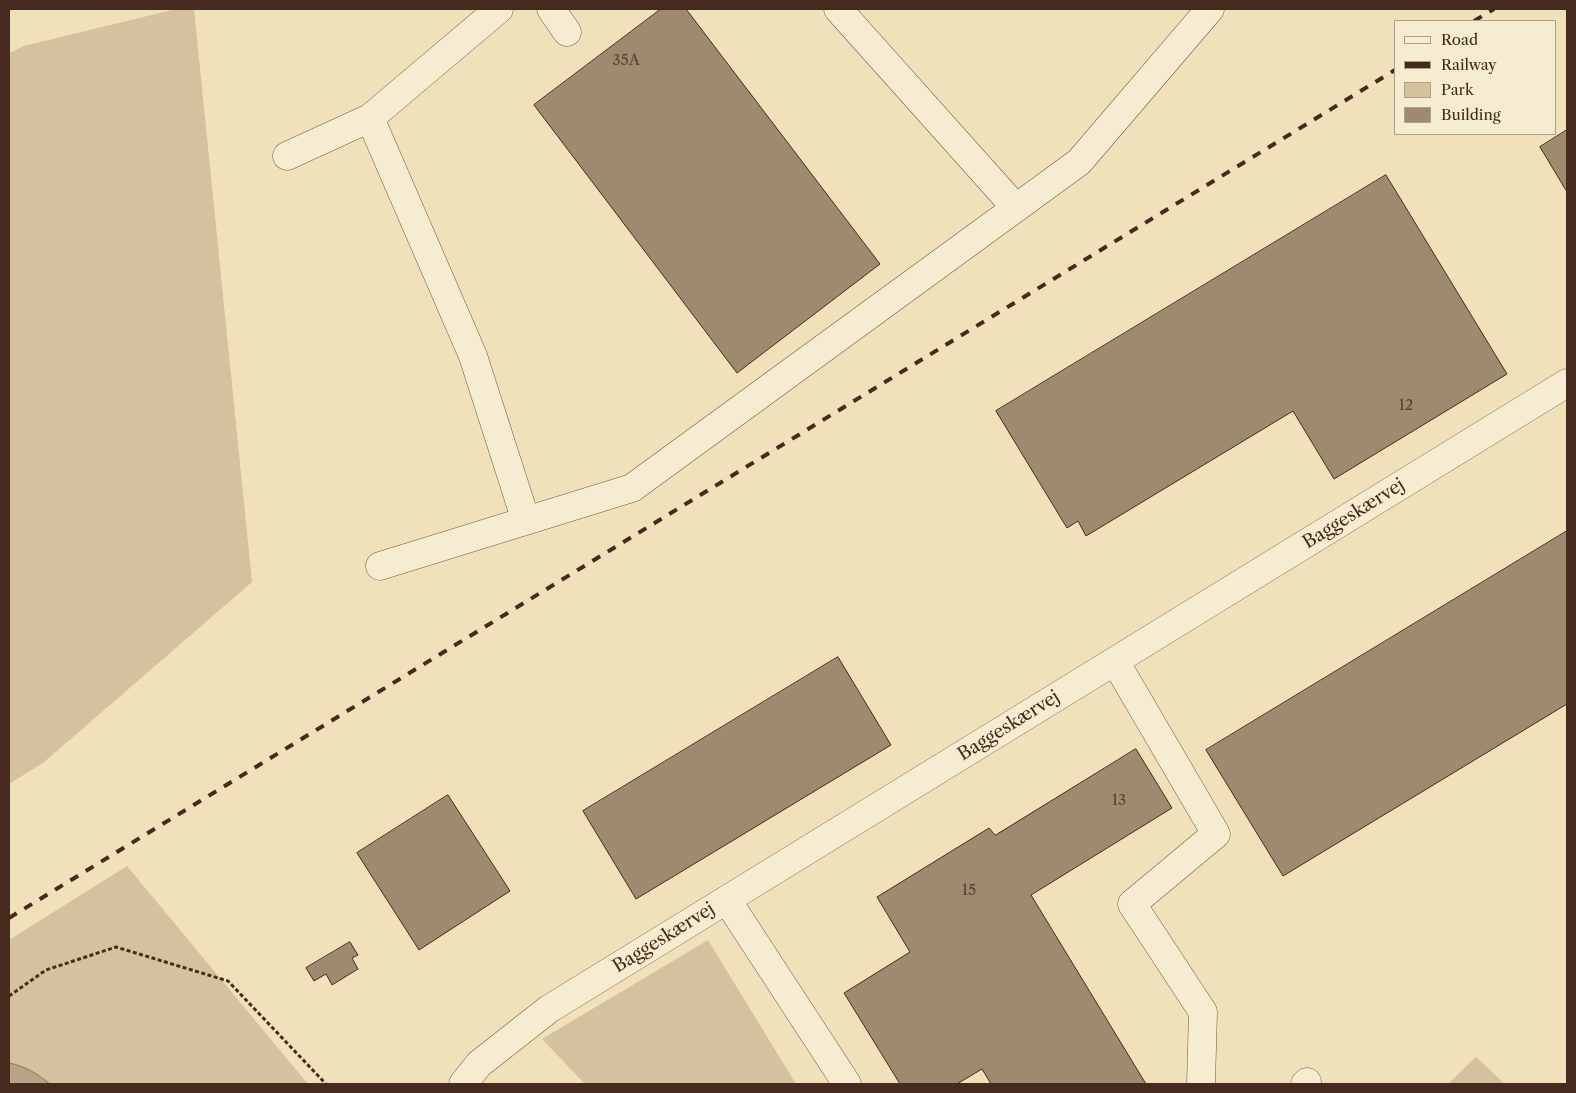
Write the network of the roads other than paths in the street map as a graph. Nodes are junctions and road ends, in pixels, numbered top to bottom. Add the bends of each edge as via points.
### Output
1 (499, 9) edge
2 (551, 9) edge
3 (838, 9) edge
4 (1210, 9) edge
5 (567, 32) dead end
6 (370, 118) junction
7 (287, 156) dead end
8 (1016, 208) junction
9 (1567, 383) edge
10 (526, 521) junction
11 (380, 566) dead end
12 (1115, 661) junction
13 (727, 900) junction
14 (463, 1084) edge
15 (848, 1084) edge
16 (1201, 1084) edge

1 - 6 street
2 - 5 street
3 - 8 street
4 - 8 street via 1079,162
6 - 7 street
6 - 10 street via 473,356
8 - 10 street via 632,488
9 - 12 street, Baggeskærvej
10 - 11 street
12 - 13 street, Baggeskærvej
12 - 16 street via 1216,834 1132,904 1204,1012
13 - 14 street, Baggeskærvej via 549,1009 479,1064
13 - 15 street

